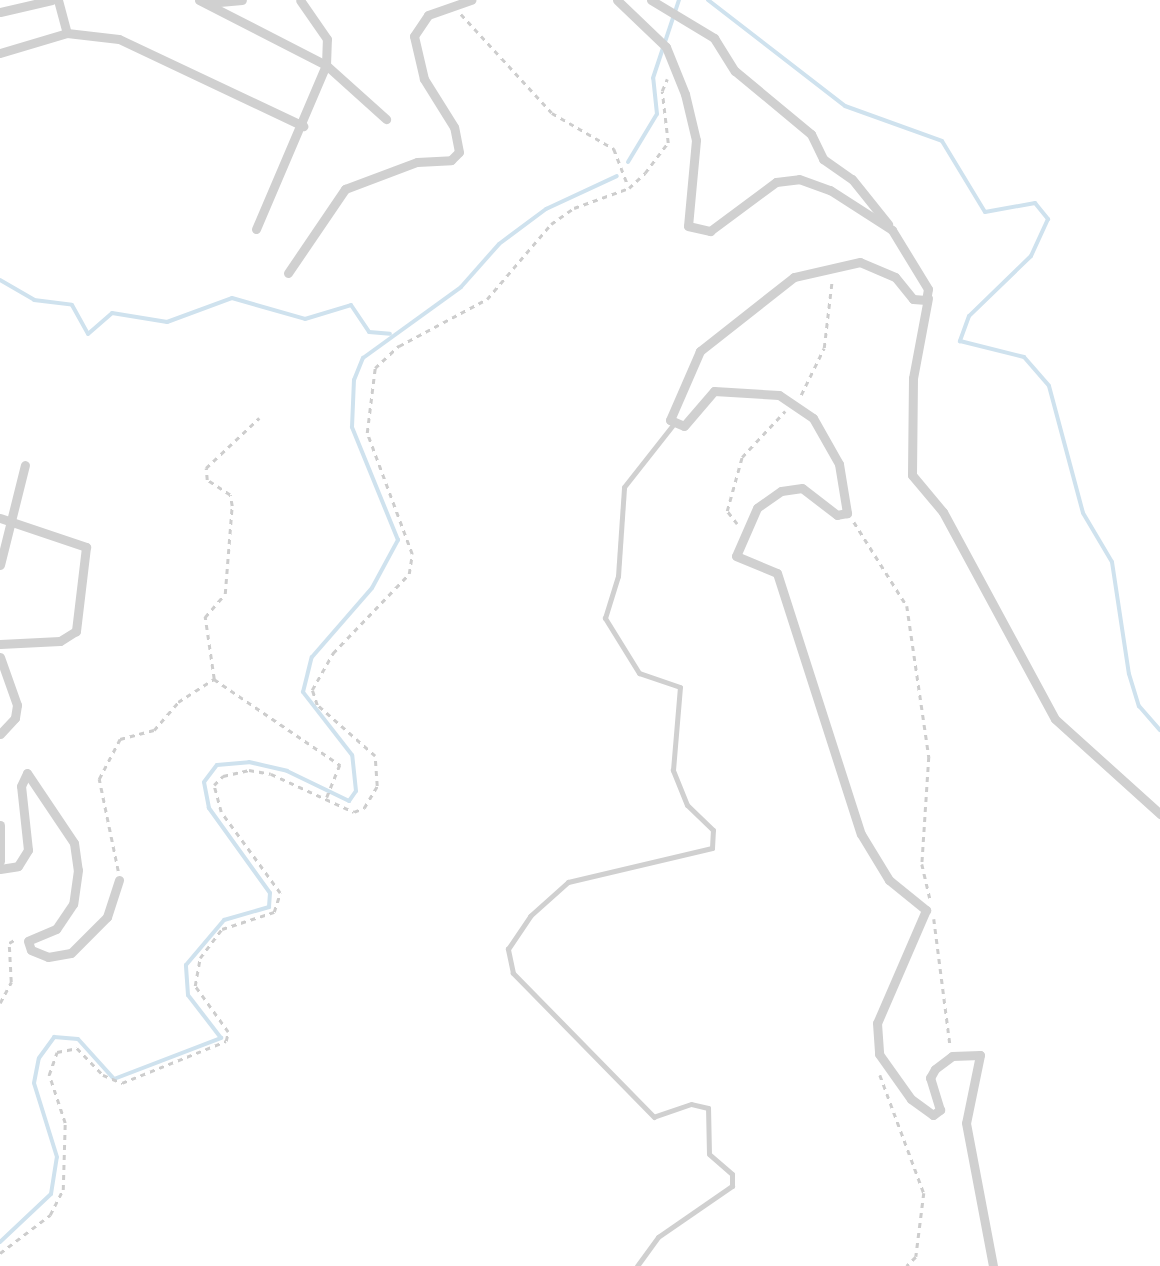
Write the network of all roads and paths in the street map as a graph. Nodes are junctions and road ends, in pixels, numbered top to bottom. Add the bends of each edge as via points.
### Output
1 (55, 0) edge
2 (242, 0) edge
3 (300, 0) edge
4 (472, 0) edge
5 (616, 0) edge
6 (651, 0) edge
7 (202, 1) edge
8 (458, 9) junction
9 (0, 12) edge
10 (67, 33) junction
11 (0, 53) edge
12 (674, 64) junction
13 (326, 66) junction
14 (386, 120) dead end
15 (303, 126) junction
16 (629, 188) junction
17 (256, 229) dead end
18 (892, 230) junction
19 (288, 273) dead end
20 (928, 298) junction
21 (260, 418) dead end
22 (672, 426) junction
23 (25, 465) dead end
24 (847, 513) junction
25 (0, 518) edge
26 (12, 521) junction
27 (0, 565) edge
28 (0, 644) edge
29 (0, 657) edge
30 (214, 678) junction
31 (0, 734) edge
32 (326, 799) junction
33 (1160, 814) edge
34 (0, 824) edge
35 (0, 861) edge
36 (0, 870) edge
37 (119, 880) joint
38 (930, 915) junction
39 (28, 941) junction
40 (0, 1003) edge
41 (879, 1054) junction
42 (952, 1056) junction
43 (0, 1253) edge
44 (637, 1266) edge
45 (908, 1266) edge
46 (993, 1266) edge

1 - 9 street
1 - 10 street
2 - 7 street
3 - 13 street via 328,39
4 - 8 street
5 - 12 street via 666,47
6 - 18 street via 714,38 736,71 812,134 823,160 852,179
7 - 13 street
8 - 16 path via 552,113 614,149
8 - 19 street via 428,15 414,36 424,79 454,126 459,152 451,160 417,162 344,189
10 - 11 street
10 - 15 street via 119,39
12 - 16 path via 662,91 668,143
12 - 18 street via 696,140 685,216 694,230 718,228 787,177 830,190
13 - 14 street
13 - 15 street
15 - 17 street
16 - 32 path via 551,224 488,298 399,346 375,368 367,434 412,554 409,574 333,653 312,690 317,705 376,761 377,786 364,808 346,810
18 - 20 street
20 - 22 street via 913,299 887,272 860,262 794,277 693,359 670,415
20 - 33 street via 913,378 912,476 943,512 1056,720
21 - 30 path via 206,468 207,480 230,495 232,506 225,594 205,617
22 - 24 street via 684,426 714,391 779,395 813,418 830,441 846,483
22 - 44 lane via 624,487 618,576 605,618 639,673 680,687 674,770 687,805 713,830 712,848 568,882 530,916 508,950 513,973 654,1116 691,1104 708,1108 709,1154 732,1174 732,1186 658,1237
23 - 26 street
24 - 38 path via 885,562 907,606 929,757 922,864
24 - 38 street via 836,516 802,488 781,491 757,508 736,556 777,573 861,834 889,880
25 - 26 street
26 - 27 street
26 - 28 street via 82,541 85,593 68,639
29 - 31 street via 17,705 16,718
30 - 32 path via 340,765
30 - 37 path via 178,702 154,730 120,739 102,772
32 - 43 path via 250,770 222,776 214,785 221,812 280,893 274,912 222,930 200,958 195,986 228,1032 226,1042 122,1083 103,1075 77,1048 56,1052 49,1075 65,1123 63,1190 50,1215
34 - 35 street
36 - 39 street via 18,866 28,850 21,786 27,773 74,844 78,870 73,904 56,928
37 - 39 street via 106,917 71,953 48,957 31,950
38 - 41 street via 877,1023
38 - 42 path
39 - 40 path via 9,943 11,982
41 - 42 street via 911,1099 933,1115 940,1110 930,1078
41 - 45 path via 879,1075 924,1192 916,1257
42 - 46 street via 975,1053 982,1061 968,1090 966,1123

